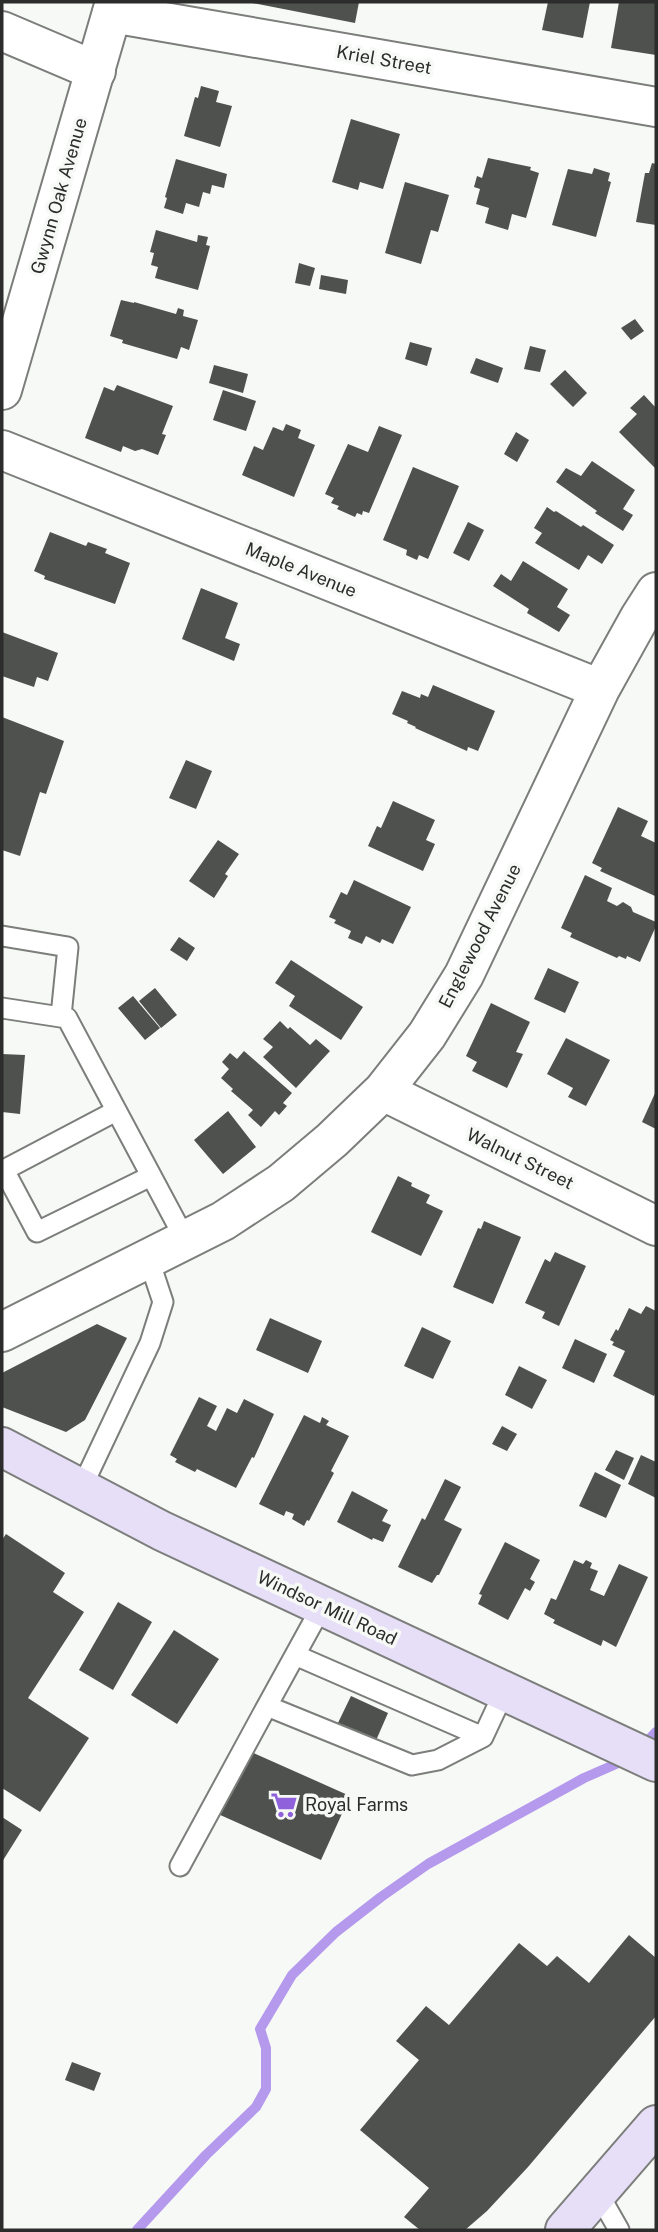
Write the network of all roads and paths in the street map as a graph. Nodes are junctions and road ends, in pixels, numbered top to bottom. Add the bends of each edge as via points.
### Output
1 (114, 8) edge
2 (2, 32) edge
3 (96, 71) junction
4 (656, 107) edge
5 (2, 390) edge
6 (2, 450) edge
7 (656, 592) edge
8 (600, 689) junction
9 (2, 936) edge
10 (2, 1007) edge
11 (61, 1016) junction
12 (383, 1091) junction
13 (116, 1111) junction
14 (151, 1176) junction
15 (656, 1227) edge
16 (186, 1241) junction
17 (149, 1260) junction
18 (2, 1332) edge
19 (2, 1447) edge
20 (82, 1489) junction
21 (322, 1606) junction
22 (295, 1655) junction
23 (504, 1692) junction
24 (267, 1706) junction
25 (483, 1737) junction
26 (642, 1756) edge
27 (180, 1866) dead end
28 (656, 2125) edge
29 (597, 2193) junction
30 (565, 2230) edge
31 (619, 2230) edge

1 - 3 street, Gwynn Oak Avenue
1 - 4 street, Kriel Street
2 - 3 street
3 - 5 street, Gwynn Oak Avenue
6 - 8 street, Maple Avenue
7 - 8 street, Englewood Avenue
8 - 12 street, Englewood Avenue via 464,975 427,1035
9 - 11 lane via 68,947
10 - 11 lane
11 - 13 lane via 67,1018
12 - 15 street, Walnut Street
12 - 16 street, Englewood Avenue via 281,1183
13 - 14 lane
13 - 14 lane via 4,1170 37,1232
14 - 16 lane
16 - 17 street, Englewood Avenue
17 - 18 street, Englewood Avenue
17 - 20 lane via 163,1302 150,1343
19 - 20 main road, Windsor Mill Road
20 - 21 main road, Windsor Mill Road
21 - 22 lane
21 - 23 main road, Windsor Mill Road
22 - 24 lane
22 - 25 lane
23 - 25 lane
23 - 26 main road, Windsor Mill Road
24 - 25 lane via 412,1766 438,1760
24 - 27 lane
28 - 29 main road
29 - 30 main road
29 - 31 lane

